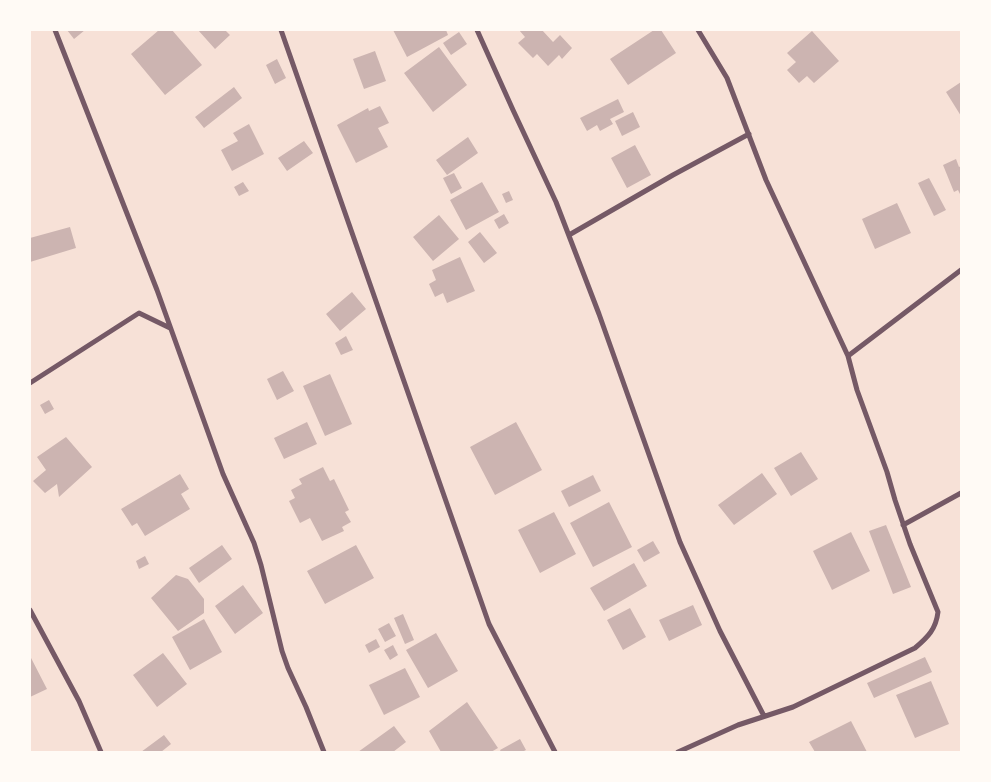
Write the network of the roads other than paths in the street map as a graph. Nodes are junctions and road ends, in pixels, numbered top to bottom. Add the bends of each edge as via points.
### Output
1 (55, 30) edge
2 (281, 30) edge
3 (478, 30) edge
4 (698, 30) edge
5 (749, 134) junction
6 (569, 235) junction
7 (961, 270) edge
8 (170, 328) junction
9 (848, 356) junction
10 (30, 383) edge
11 (961, 493) edge
12 (903, 525) junction
13 (30, 610) edge
14 (764, 716) junction
15 (101, 752) edge
16 (324, 752) edge
17 (556, 752) edge
18 (678, 752) edge

1 - 8 street
2 - 17 street via 489,624
3 - 6 street
4 - 5 street via 727,78
5 - 6 street
5 - 9 street via 778,207
6 - 14 street via 680,542 720,631
7 - 9 street
8 - 10 street via 139,313
8 - 16 street via 223,474 254,543 288,668
9 - 12 street
11 - 12 street
12 - 14 street via 938,612 937,623 928,637 915,648 793,707
13 - 15 street via 79,701
14 - 18 street

